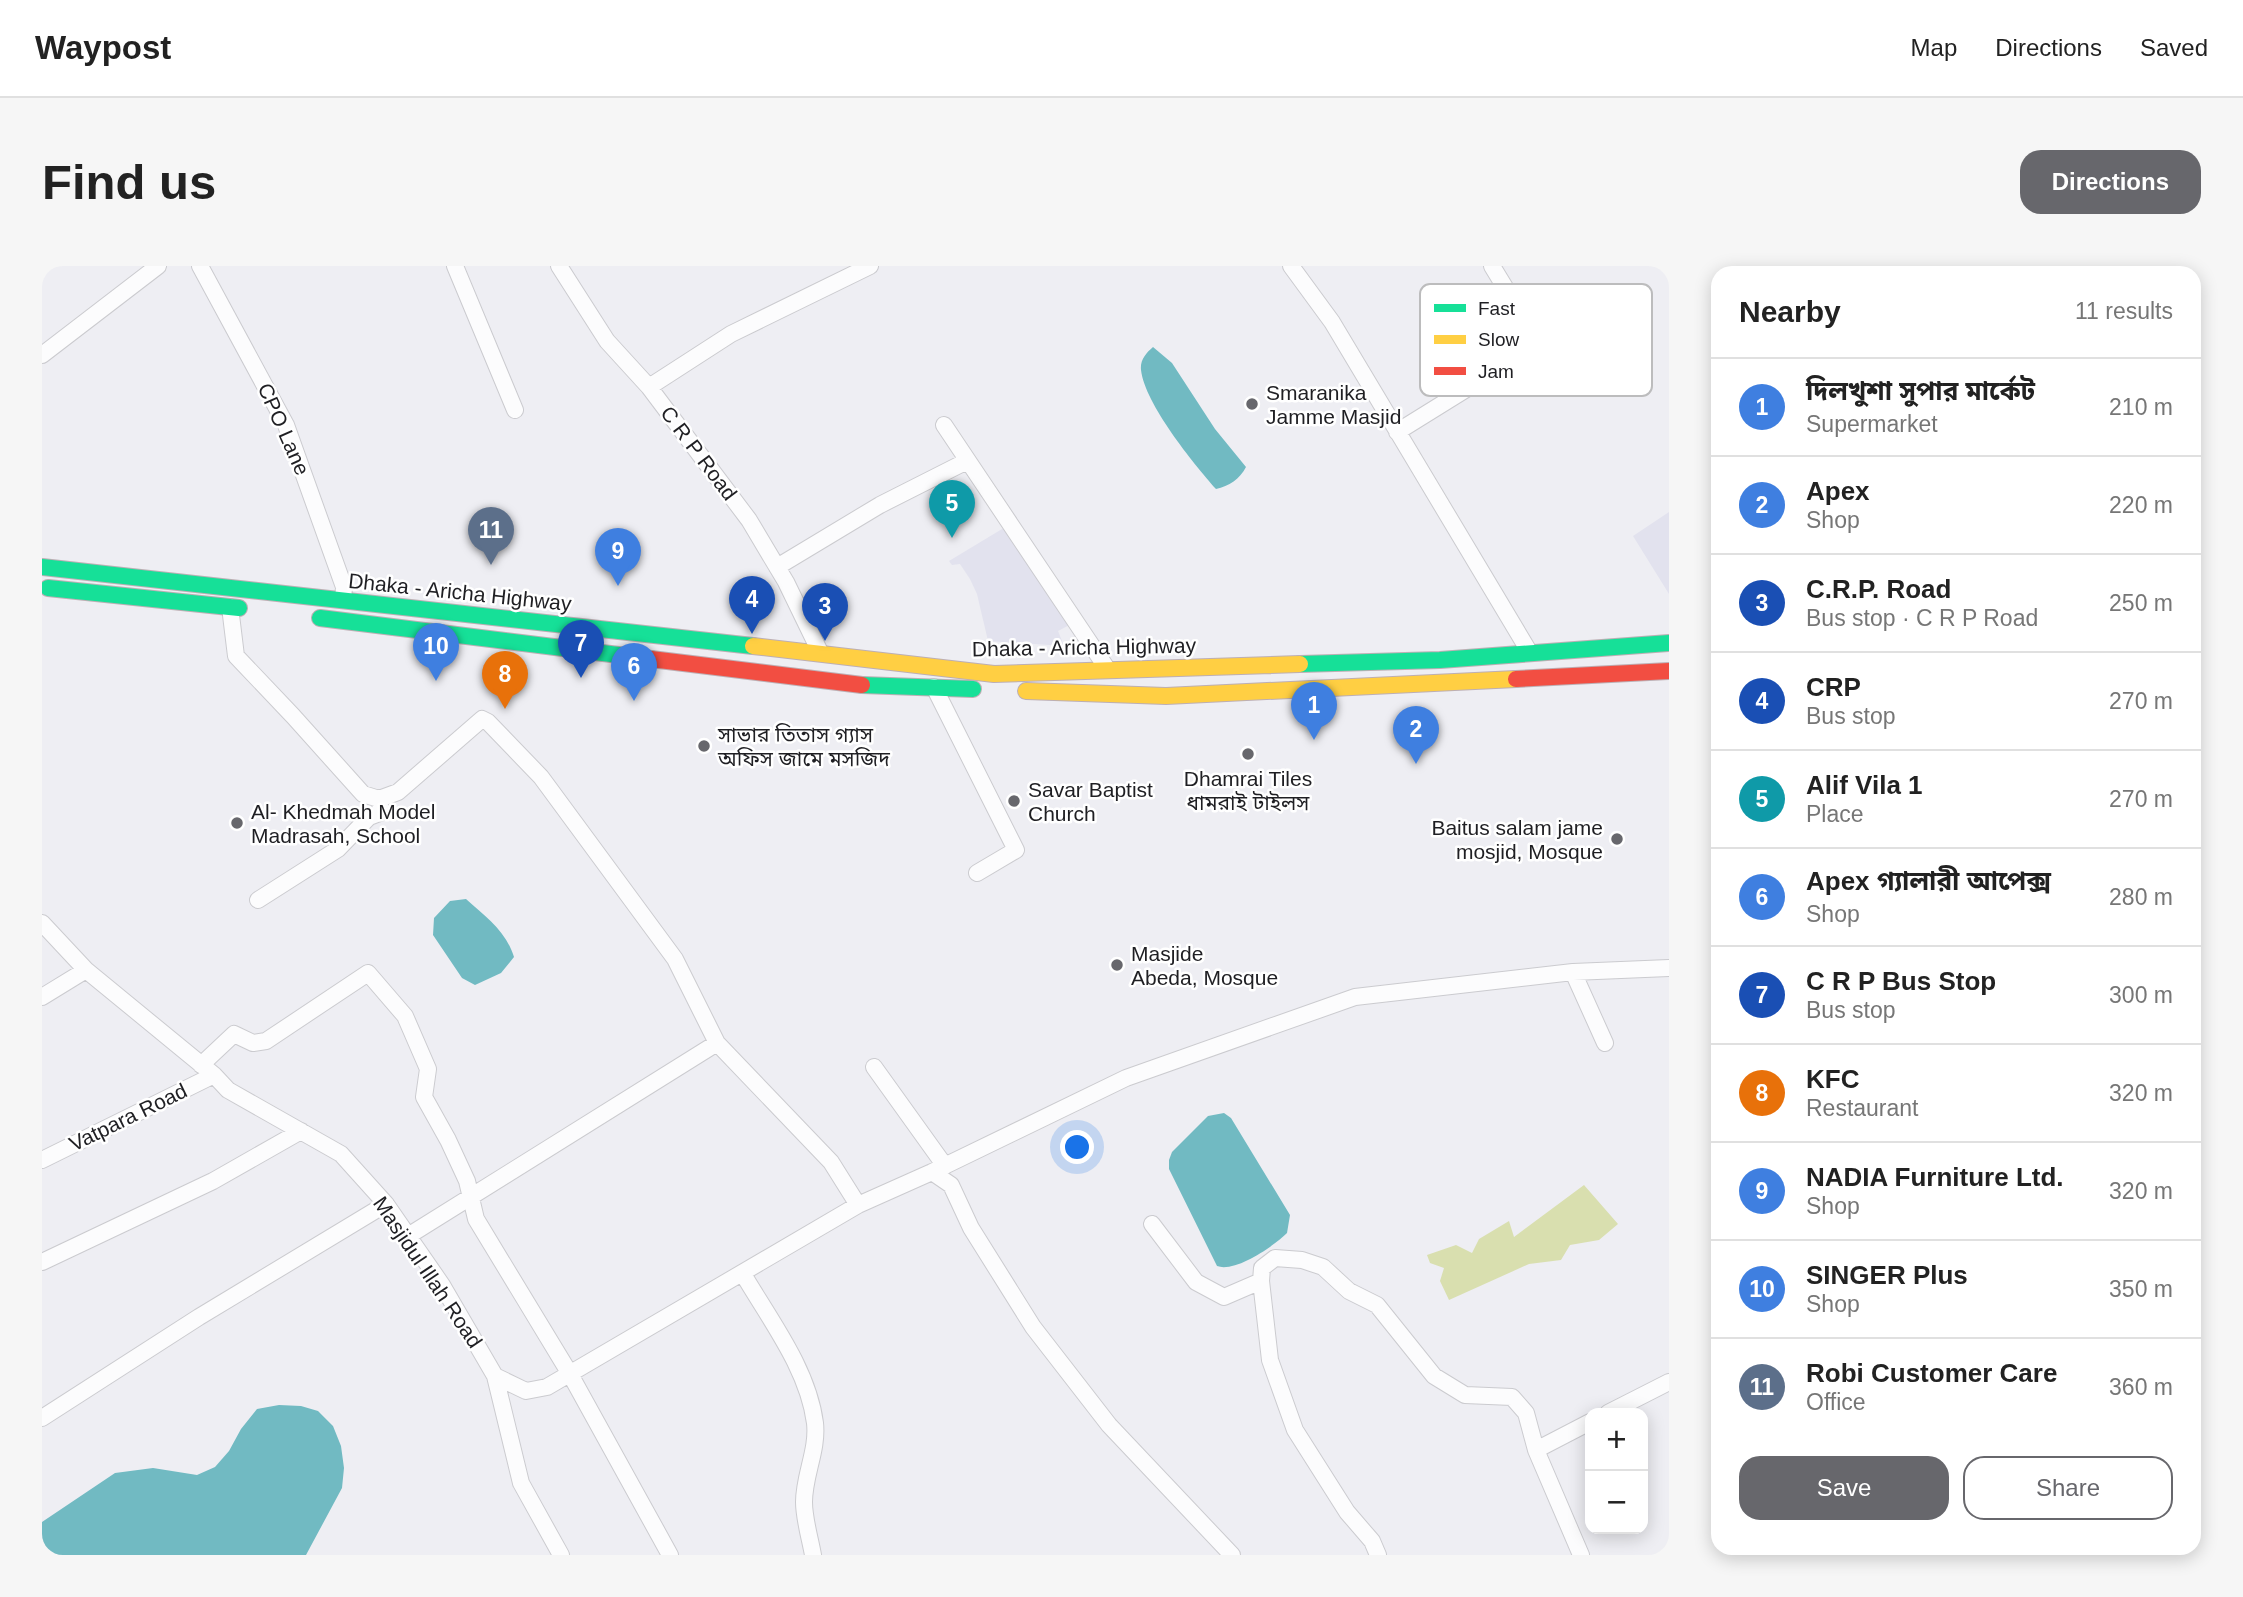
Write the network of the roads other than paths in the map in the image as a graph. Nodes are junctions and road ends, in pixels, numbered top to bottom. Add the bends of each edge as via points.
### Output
1 (158, 266) edge
2 (200, 266) edge
3 (456, 266) edge
4 (559, 266) edge
5 (870, 266) edge
6 (1291, 266) edge
7 (1492, 266) edge
8 (1503, 284) edge
9 (42, 355) edge
10 (649, 387) junction
11 (1455, 396) edge
12 (515, 410) dead end
13 (944, 425) dead end
14 (1397, 432) junction
15 (967, 461) junction
16 (42, 568) edge
17 (777, 568) junction
18 (42, 587) edge
19 (343, 600) junction
20 (230, 607) junction
21 (258, 611) dead end
22 (299, 616) dead end
23 (1669, 643) edge
24 (820, 652) junction
25 (1530, 653) junction
26 (1108, 670) junction
27 (1669, 671) edge
28 (934, 687) junction
29 (363, 794) junction
30 (379, 799) junction
31 (369, 817) junction
32 (976, 873) dead end
33 (258, 900) dead end
34 (42, 923) edge
35 (1669, 968) edge
36 (86, 970) junction
37 (1573, 972) junction
38 (42, 997) edge
39 (717, 1042) junction
40 (1605, 1043) dead end
41 (874, 1067) dead end
42 (208, 1070) junction
43 (301, 1131) junction
44 (42, 1160) edge
45 (939, 1169) junction
46 (471, 1197) junction
47 (386, 1204) junction
48 (858, 1205) junction
49 (1152, 1224) dead end
50 (408, 1236) junction
51 (42, 1262) edge
52 (743, 1274) junction
53 (1261, 1281) junction
54 (570, 1374) junction
55 (495, 1376) junction
56 (1669, 1382) edge
57 (1618, 1408) edge
58 (42, 1418) edge
59 (1585, 1425) edge
60 (1536, 1450) junction
61 (561, 1555) edge
62 (670, 1555) edge
63 (813, 1555) edge
64 (1232, 1555) edge
65 (1378, 1555) edge
66 (1581, 1555) edge

1 - 9 street
2 - 19 street, CPO Lane via 286,425 344,587
3 - 12 street
4 - 10 street, C R P Road via 607,341
5 - 10 street via 731,334
6 - 14 street via 1332,323
7 - 8 street
10 - 17 street, C R P Road via 749,520
11 - 14 street
13 - 15 street
14 - 25 street
15 - 17 street via 880,505
15 - 26 street
16 - 19 highway, Dhaka - Aricha Highway
17 - 24 street, C R P Road
18 - 20 highway
19 - 24 highway, Dhaka - Aricha Highway
20 - 21 highway
20 - 29 street via 236,656
22 - 28 highway, Dhaka - Aricha Highway via 862,685
23 - 25 highway, Dhaka - Aricha Highway
24 - 26 highway, Dhaka - Aricha Highway via 994,674
25 - 26 highway, Dhaka - Aricha Highway
27 - 28 highway, Dhaka - Aricha Highway via 1166,696
28 - 32 street via 1016,850
29 - 30 street
29 - 31 street
30 - 31 street via 382,812
30 - 39 street via 398,792 482,719 488,722 541,777 675,959
31 - 33 street via 338,849
34 - 36 street, Masjidul Illah Road
35 - 37 street
36 - 38 street
36 - 42 street, Masjidul Illah Road
37 - 40 street
37 - 45 street via 1355,997 1126,1078
39 - 46 street
39 - 48 street via 831,1162
41 - 45 street
42 - 43 street, Masjidul Illah Road via 228,1090
42 - 44 street, Vatpara Road
42 - 46 street, Vatpara Road via 234,1034 253,1043 266,1041 368,973 405,1016 428,1069 424,1097
43 - 47 street, Masjidul Illah Road via 341,1154
43 - 51 street via 213,1181
45 - 48 street
45 - 64 street via 1033,1327 1101,1414
46 - 50 street
46 - 54 street via 476,1219
47 - 50 street, Masjidul Illah Road
47 - 58 street
48 - 52 street
49 - 53 street via 1196,1282 1224,1297
50 - 55 street, Masjidul Illah Road
52 - 54 street
52 - 63 street via 801,1373 815,1421 816,1445 804,1502
53 - 60 street via 1262,1268 1275,1258 1323,1267 1349,1290 1377,1305 1434,1376 1465,1395 1512,1397 1525,1413
53 - 65 street via 1270,1360 1295,1430
54 - 55 street via 547,1387 526,1391
54 - 62 street
55 - 61 street, Masjidul Illah Road via 521,1483
56 - 57 street
59 - 60 street
60 - 66 street

